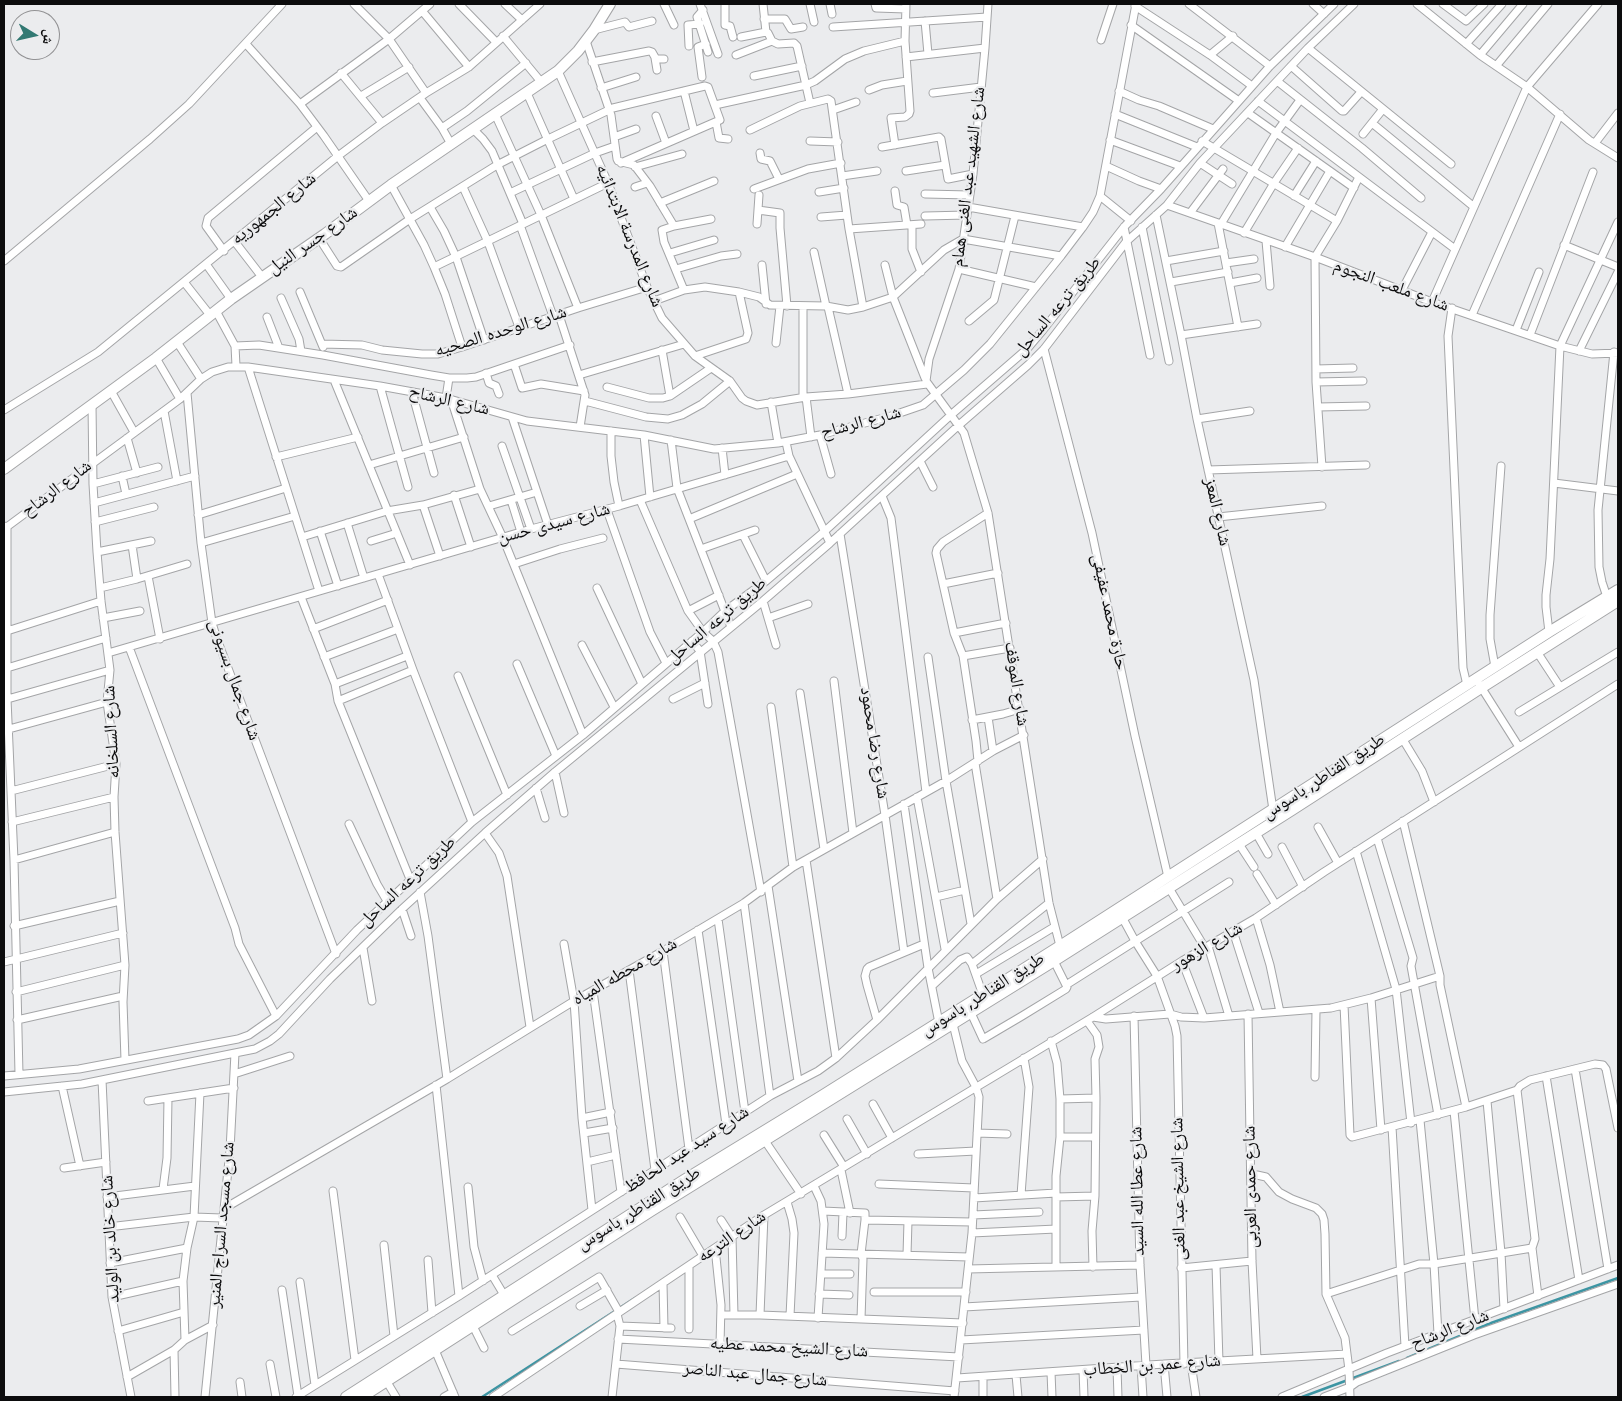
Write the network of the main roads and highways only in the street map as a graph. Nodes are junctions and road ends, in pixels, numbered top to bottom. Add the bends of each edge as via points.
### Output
1 (610, 4) edge
2 (4, 469) edge
3 (1618, 590) edge
4 (1618, 601) edge
5 (1474, 684) junction
6 (346, 1397) edge
7 (362, 1397) edge

1 - 2 main road, شارع جسر النيل via 586,41 558,71 391,184 230,299 156,358
3 - 5 main road, طريق القناطر, باسوس via 1495,667
4 - 5 main road, طريق القناطر, باسوس via 1538,652
5 - 6 main road, طريق القناطر, باسوس via 939,1023 684,1180
5 - 7 main road, طريق القناطر, باسوس via 1402,738 1239,844 643,1216

